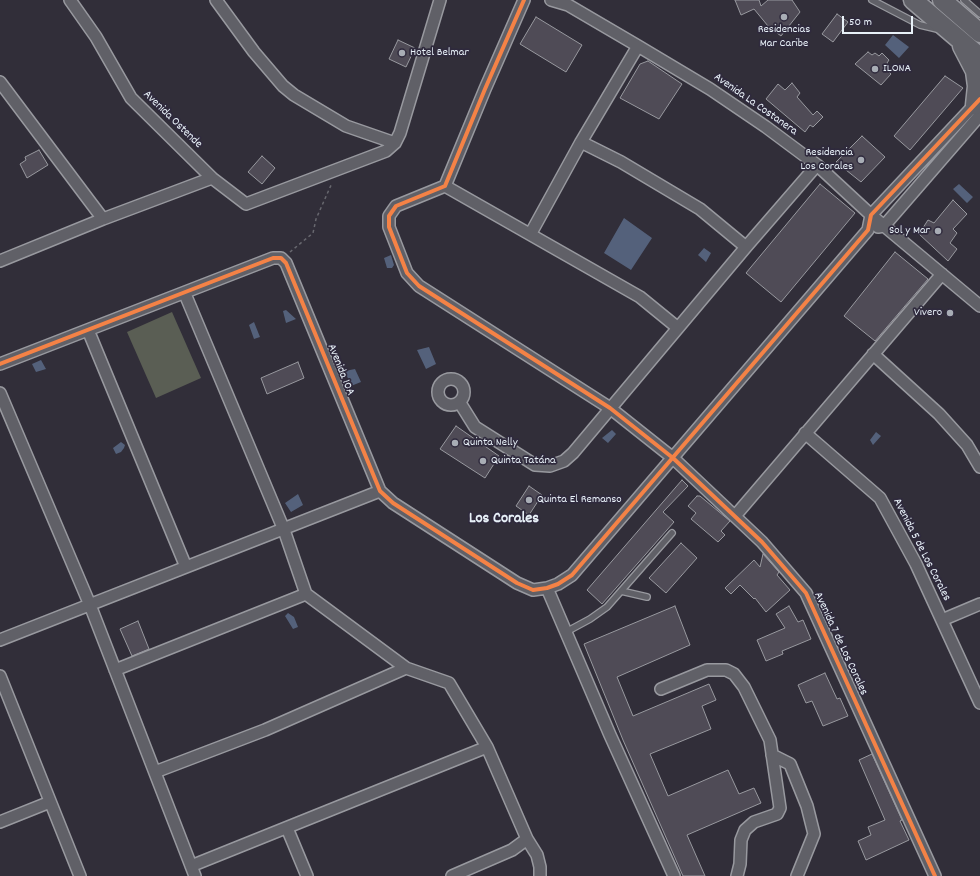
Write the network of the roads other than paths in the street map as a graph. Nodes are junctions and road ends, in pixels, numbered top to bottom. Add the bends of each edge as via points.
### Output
1 (70, 0) edge
2 (216, 0) edge
3 (440, 0) edge
4 (524, 0) edge
5 (551, 0) edge
6 (872, 0) edge
7 (913, 0) edge
8 (942, 0) edge
9 (964, 0) edge
10 (980, 14) edge
11 (954, 33) junction
12 (980, 33) edge
13 (638, 46) junction
14 (980, 57) edge
15 (0, 82) edge
16 (978, 106) edge
17 (581, 142) junction
18 (395, 143) junction
19 (817, 165) junction
20 (212, 178) junction
21 (445, 186) junction
22 (871, 215) junction
23 (103, 219) junction
24 (884, 226) junction
25 (868, 230) junction
26 (530, 233) junction
27 (746, 247) junction
28 (0, 261) edge
29 (942, 274) junction
30 (185, 294) junction
31 (980, 306) edge
32 (678, 328) junction
33 (88, 330) junction
34 (873, 354) junction
35 (0, 364) edge
36 (0, 393) edge
37 (460, 403) dead end
38 (610, 408) junction
39 (805, 433) junction
40 (673, 458) junction
41 (980, 467) edge
42 (380, 491) junction
43 (735, 516) junction
44 (284, 530) junction
45 (672, 533) dead end
46 (186, 567) junction
47 (547, 588) junction
48 (620, 591) junction
49 (306, 594) junction
50 (647, 597) dead end
51 (980, 604) edge
52 (90, 605) junction
53 (942, 620) junction
54 (566, 632) junction
55 (0, 640) edge
56 (406, 668) junction
57 (115, 670) junction
58 (0, 676) edge
59 (661, 689) dead end
60 (4, 697) edge
61 (980, 703) edge
62 (487, 747) junction
63 (772, 755) junction
64 (155, 772) junction
65 (50, 802) junction
66 (0, 822) edge
67 (287, 828) junction
68 (527, 839) junction
69 (193, 871) edge
70 (80, 876) edge
71 (307, 876) edge
72 (452, 876) edge
73 (540, 876) edge
74 (674, 876) edge
75 (737, 876) edge
76 (797, 876) edge
77 (935, 876) edge

1 - 20 street, Avenida Ostende via 96,37 131,98
2 - 18 street via 254,52 294,95 346,126
3 - 18 street
4 - 21 street
5 - 13 street, Avenida La Costanera via 568,5
6 - 11 lane via 920,24
7 - 11 main road
8 - 12 main road
9 - 10 lane
11 - 14 main road
11 - 16 main road via 975,70
13 - 17 street
13 - 19 street, Avenida La Costanera via 716,94
15 - 23 street
16 - 22 street
16 - 24 street
17 - 26 street
17 - 27 street via 621,162 700,209
18 - 20 street, Avenida Ostende via 386,151 246,204
19 - 22 street, Avenida La Costanera
19 - 27 street
20 - 23 street
21 - 26 street
21 - 38 street, Avenida 7 de Los Corales via 396,206 389,216 390,226 412,280
22 - 24 street, Avenida La Costanera
22 - 25 street
23 - 28 street
24 - 25 street
24 - 29 street, Avenida La Costanera
25 - 40 street
26 - 32 street via 640,297
27 - 32 street
29 - 31 street, Avenida La Costanera
29 - 34 street
30 - 33 street
30 - 42 street, Avenida 10A via 273,258 281,258 286,263
30 - 44 street
32 - 38 street
33 - 35 street
33 - 46 street
34 - 39 street
34 - 41 street via 939,414 967,445
36 - 52 street
37 - 38 street via 475,427 535,465 550,466 564,461 573,453
38 - 40 street, Avenida 7 de Los Corales
39 - 43 street
39 - 53 street, Avenida 5 de Los Corales via 880,498 916,564
40 - 43 street, Avenida 7 de Los Corales
40 - 47 street via 572,575
42 - 44 street
42 - 47 street via 393,504 517,583 533,590
43 - 77 street, Avenida 7 de Los Corales via 762,542 806,593
44 - 46 street
44 - 49 street
45 - 48 lane
46 - 52 street
47 - 54 street
48 - 50 lane
48 - 54 lane via 607,606 590,619
49 - 56 street
49 - 57 street
51 - 53 street
52 - 55 street
52 - 57 street
53 - 61 street, Avenida 5 de Los Corales
54 - 74 street
56 - 62 street via 449,683
56 - 64 street via 265,730
57 - 64 street
58 - 60 street
59 - 63 street via 708,670 726,670 734,674 744,687 770,740
60 - 65 street
62 - 67 street
62 - 68 street
63 - 75 street via 780,808 777,814 754,822 745,830 741,840
63 - 76 street via 790,764 807,806 814,834
64 - 69 street
65 - 66 street
65 - 70 street
67 - 69 street
67 - 71 street
68 - 72 street via 512,850
68 - 73 street via 537,855

